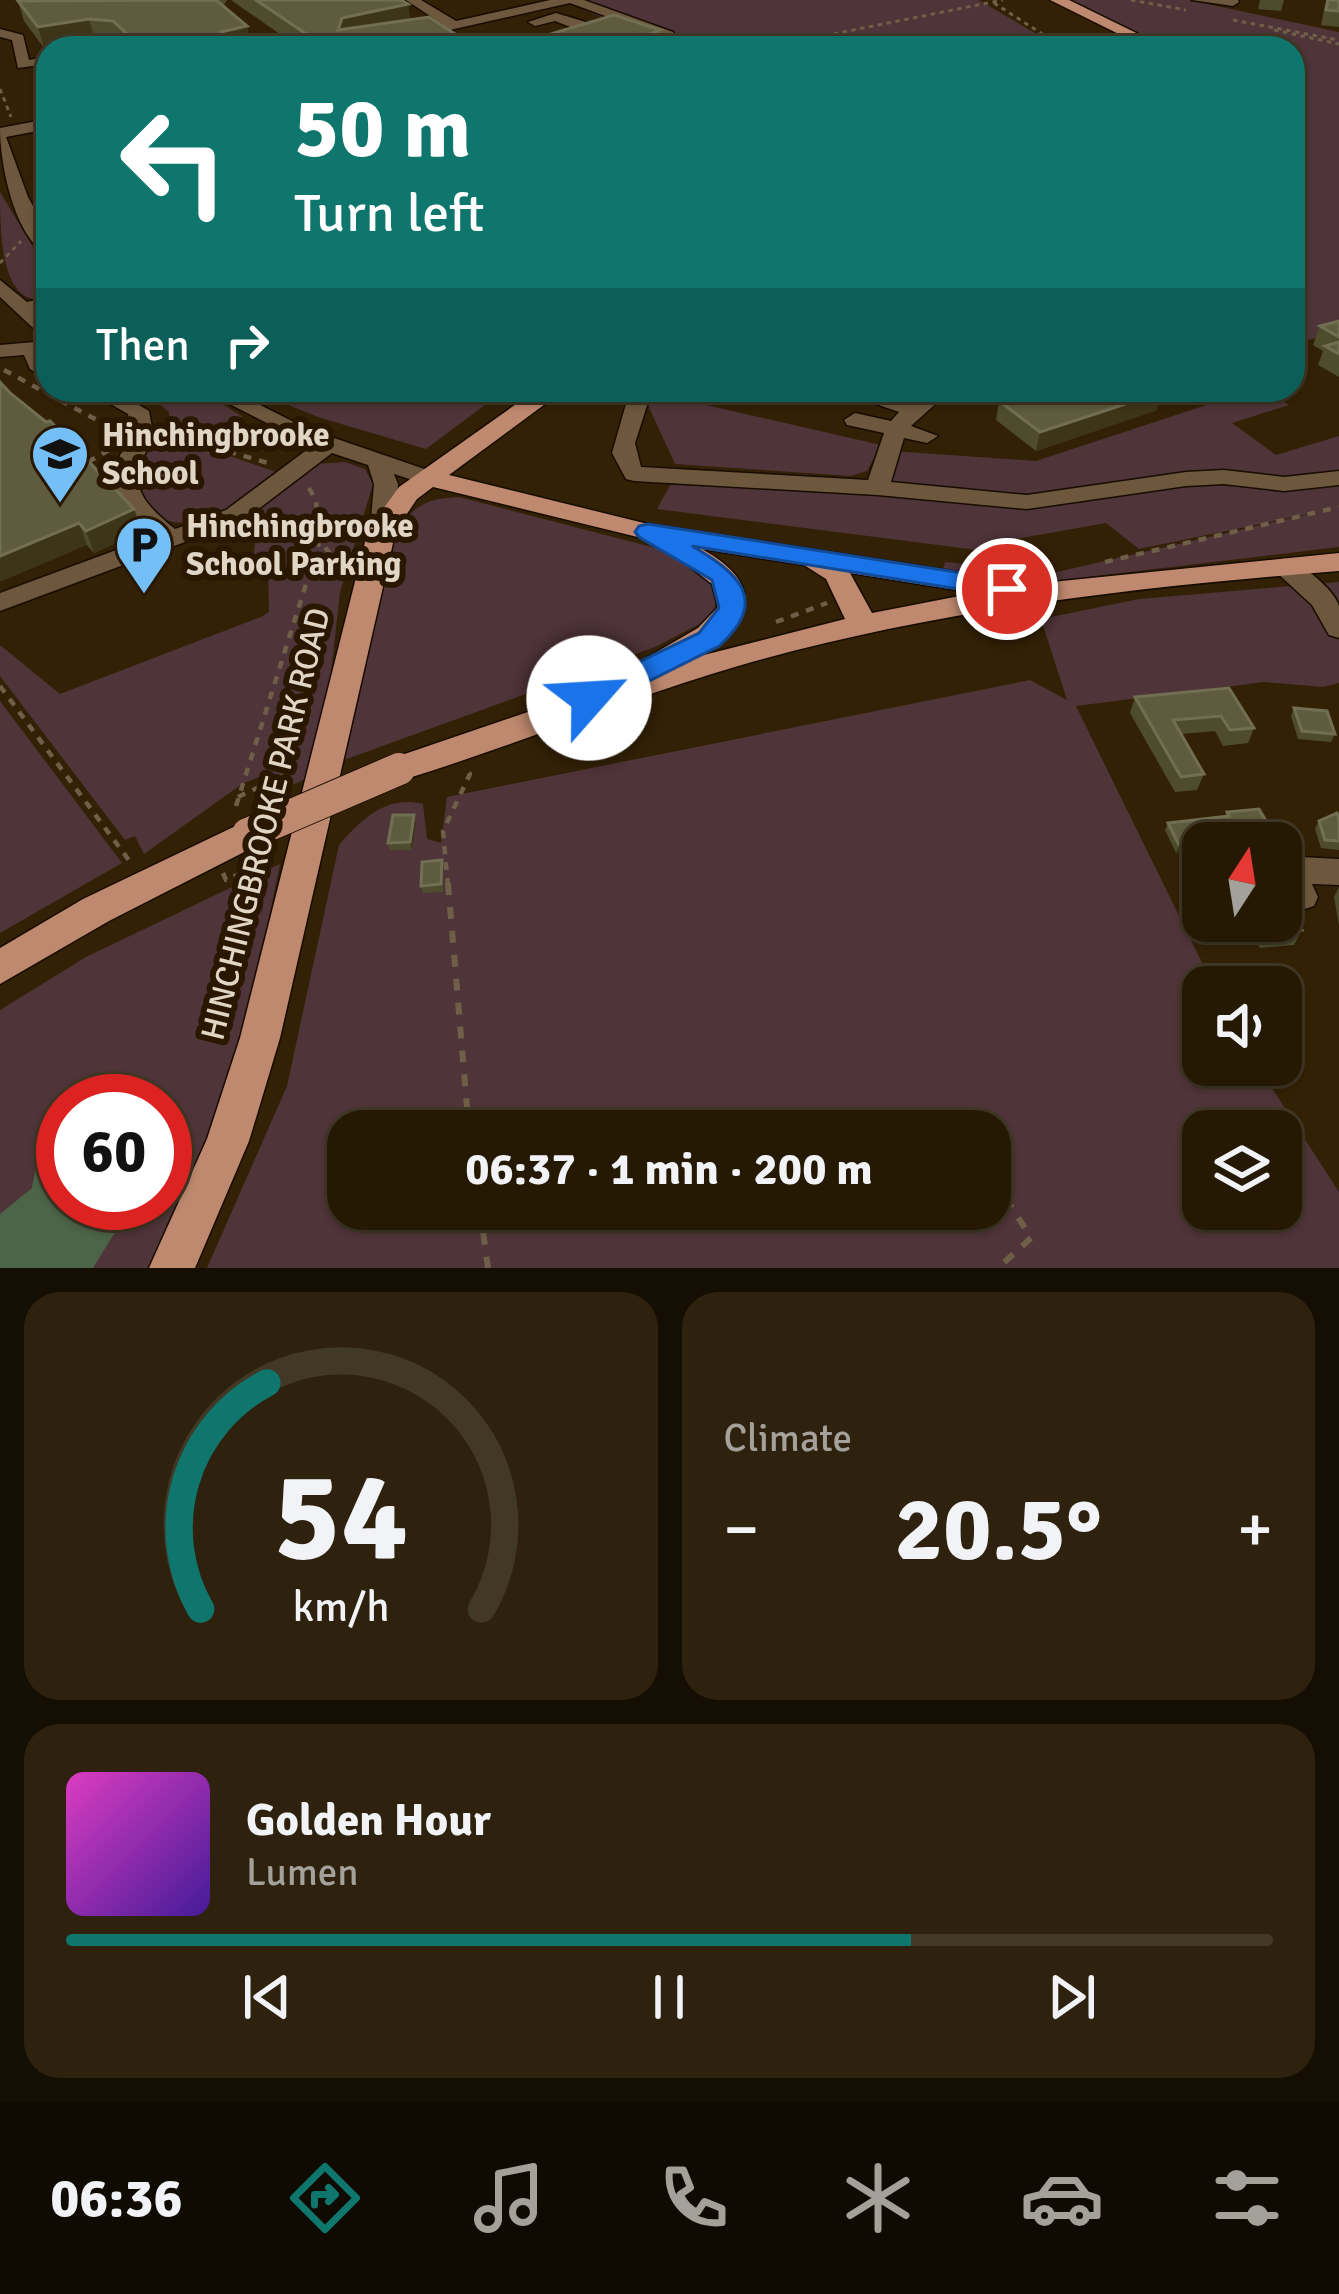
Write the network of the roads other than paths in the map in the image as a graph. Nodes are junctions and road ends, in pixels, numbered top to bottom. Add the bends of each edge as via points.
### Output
1 (570, 0) edge
2 (1034, 0) edge
3 (1057, 0) edge
4 (417, 3) edge
5 (1233, 3) edge
6 (1199, 7) edge
7 (489, 20) junction
8 (574, 23) junction
9 (455, 26) junction
10 (0, 32) edge
11 (403, 36) edge
12 (539, 36) edge
13 (577, 36) edge
14 (668, 36) edge
15 (1107, 36) edge
16 (1134, 36) edge
17 (36, 63) edge
18 (36, 127) edge
19 (0, 136) edge
20 (4, 166) edge
21 (36, 217) edge
22 (0, 286) edge
23 (36, 306) edge
24 (23, 309) junction
25 (36, 331) edge
26 (36, 344) edge
27 (0, 350) edge
28 (122, 402) edge
29 (236, 402) edge
30 (535, 402) edge
31 (637, 402) edge
32 (891, 402) edge
33 (923, 402) edge
34 (912, 410) junction
35 (855, 420) dead end
36 (894, 429) junction
37 (927, 436) dead end
38 (328, 445) junction
39 (378, 461) junction
40 (428, 478) junction
41 (1339, 478) edge
42 (878, 488) junction
43 (382, 530) junction
44 (648, 532) junction
45 (174, 540) junction
46 (813, 559) junction
47 (1339, 562) edge
48 (1285, 566) junction
49 (1041, 594) junction
50 (0, 602) edge
51 (853, 611) junction
52 (1339, 629) edge
53 (589, 698) junction
54 (1339, 872) edge
55 (1302, 877) edge
56 (0, 968) edge
57 (172, 1268) edge

1 - 7 street
1 - 14 street
2 - 15 main road
3 - 16 main road
4 - 9 street
5 - 6 street
7 - 8 street via 508,30 556,16
7 - 9 street
8 - 12 street
8 - 13 street via 584,26
9 - 11 street
10 - 17 street via 18,38 23,65
18 - 19 street
19 - 20 street
20 - 21 street
22 - 24 street
23 - 24 street
24 - 25 street
26 - 27 street
28 - 45 street via 138,410 123,488
29 - 38 street
30 - 40 main road, HINCHINGBROOKE PARK ROAD
31 - 42 street via 621,450 634,474
32 - 34 street
33 - 34 street
34 - 36 street
35 - 36 street
36 - 37 street
36 - 42 street
38 - 39 street
38 - 45 street via 235,515
39 - 40 street
39 - 43 street via 386,484
40 - 43 main road, HINCHINGBROOKE PARK ROAD
40 - 44 main road
41 - 42 street via 1186,479 1027,502
43 - 57 main road, HINCHINGBROOKE PARK ROAD via 260,1038
44 - 46 main road
44 - 53 main road via 723,574 732,608 709,640
45 - 50 street
46 - 49 main road
46 - 51 main road via 837,574
47 - 48 main road
48 - 49 main road
48 - 52 street
49 - 51 main road
51 - 53 main road
53 - 56 main road, bridge via 248,834
54 - 55 street

